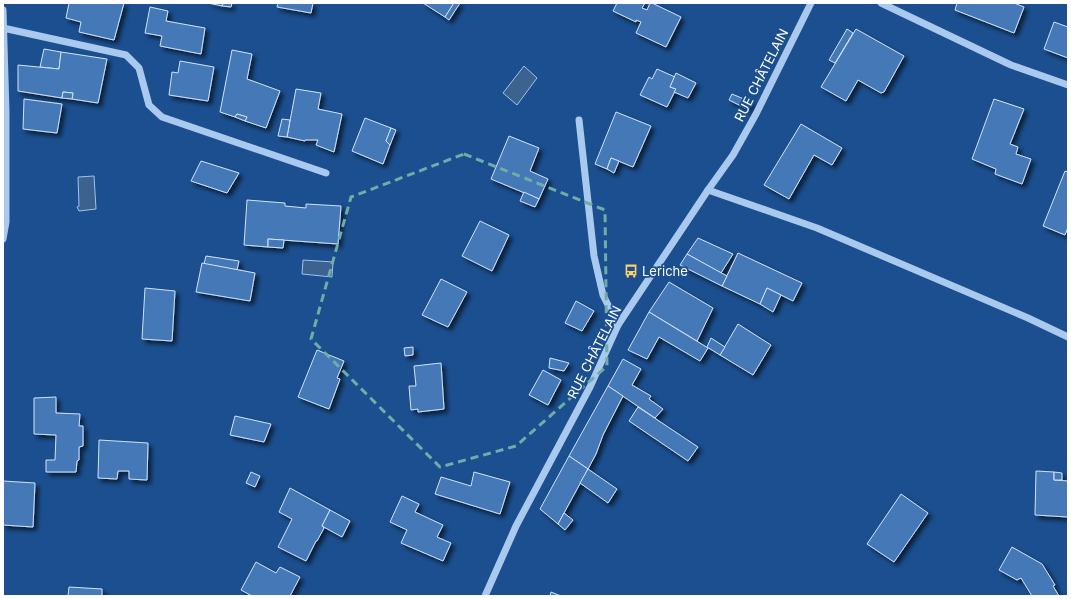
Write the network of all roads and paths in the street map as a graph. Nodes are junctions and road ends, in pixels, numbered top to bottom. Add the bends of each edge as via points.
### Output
1 (811, 3) edge
2 (881, 3) edge
3 (3, 10) edge
4 (4, 28) edge
5 (1068, 85) edge
6 (579, 120) dead end
7 (326, 173) dead end
8 (708, 190) junction
9 (5, 221) edge
10 (3, 239) edge
11 (618, 325) junction
12 (1068, 337) edge
13 (485, 596) edge

1 - 8 street, RUE CHÂTELAIN via 756,114 733,155
2 - 5 street via 1011,65
3 - 4 street
4 - 7 street via 126,56 139,68 149,105 162,117
4 - 9 street
6 - 11 street via 594,256 603,295
8 - 11 street, RUE CHÂTELAIN
8 - 12 street via 817,228
9 - 10 street
11 - 13 street, RUE CHÂTELAIN via 590,387 516,526

